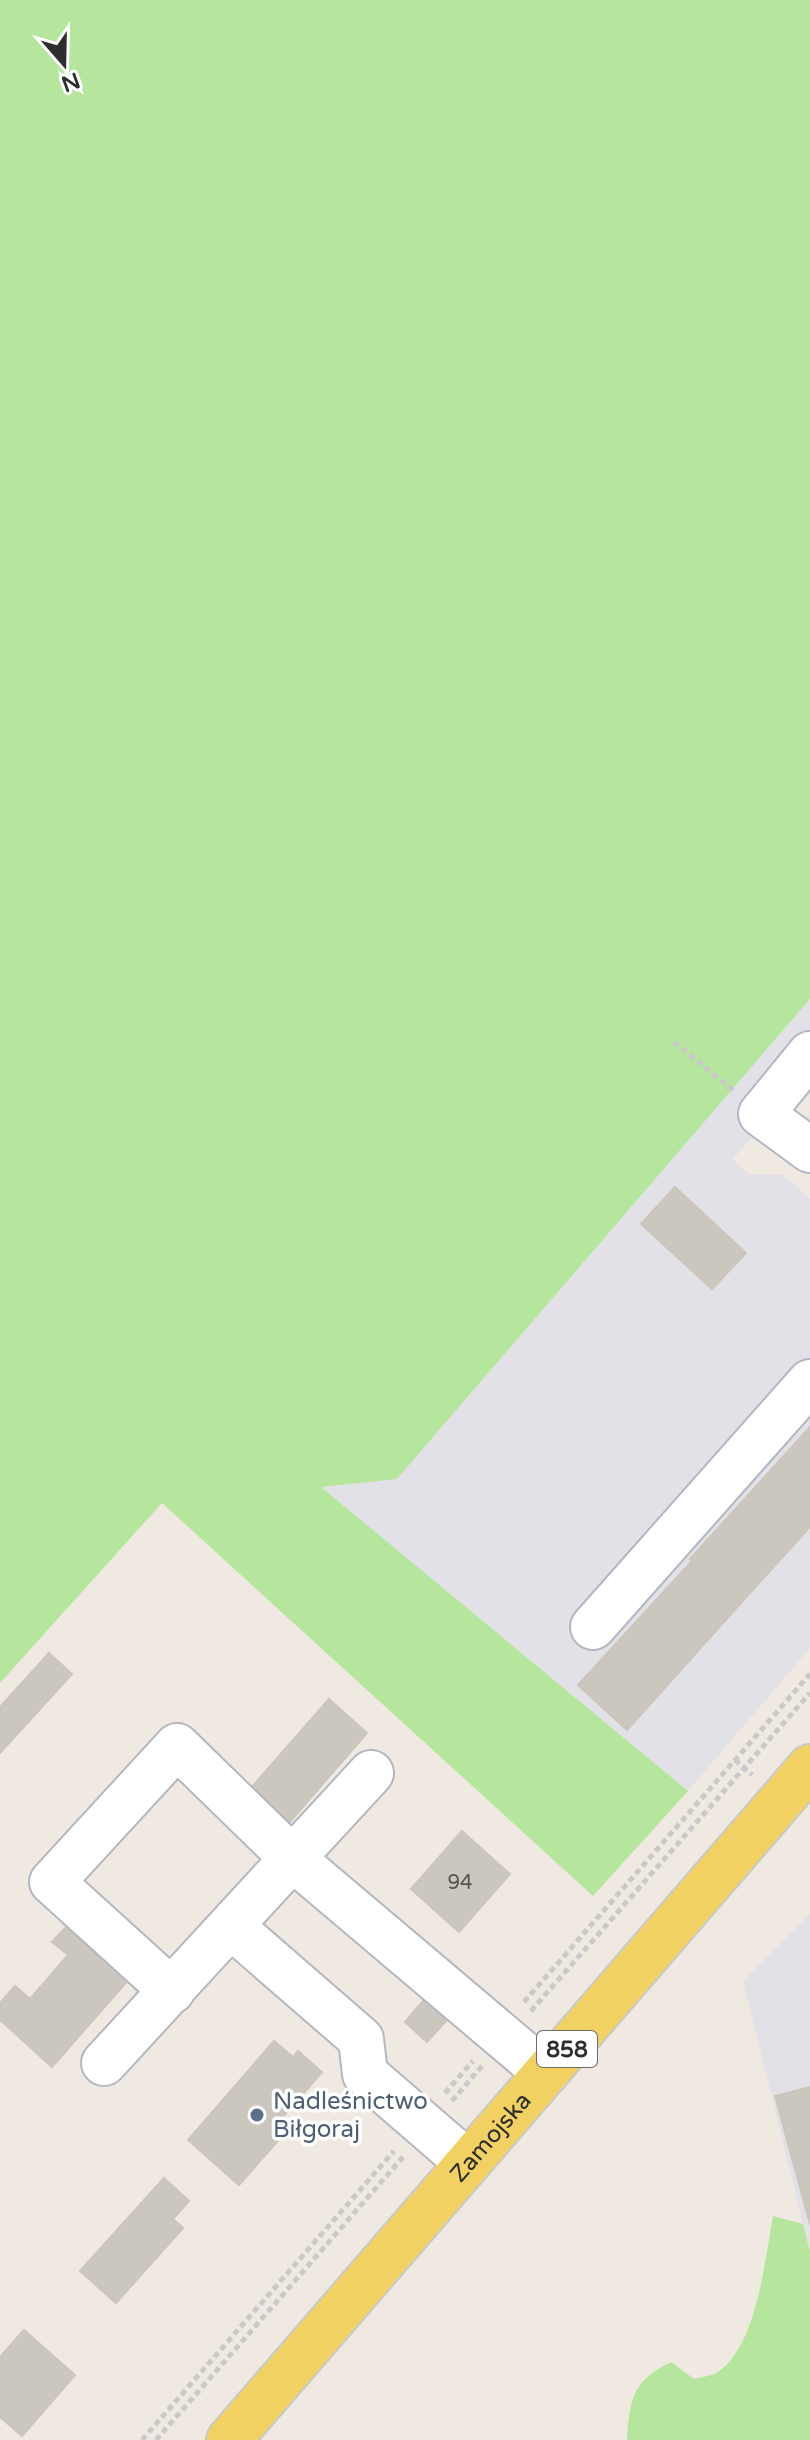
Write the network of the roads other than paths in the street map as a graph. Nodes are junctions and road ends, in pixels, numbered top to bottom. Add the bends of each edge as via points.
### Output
1 (810, 1054) edge
2 (810, 1150) edge
3 (810, 1382) edge
4 (593, 1627) dead end
5 (810, 1767) edge
6 (371, 1773) dead end
7 (293, 1859) junction
8 (232, 1927) junction
9 (172, 1991) junction
10 (104, 2063) dead end
11 (546, 2073) junction
12 (468, 2163) junction
13 (248, 2433) edge

1 - 2 street via 761,1114
3 - 4 street
5 - 11 main road, Zamojska / 858
6 - 7 street
7 - 8 street
7 - 9 street via 177,1746 52,1882
7 - 11 street
8 - 9 street
8 - 12 street via 361,2039 365,2074
9 - 10 street
11 - 12 main road, Zamojska / 858
12 - 13 main road, Zamojska / 858 via 328,2325

